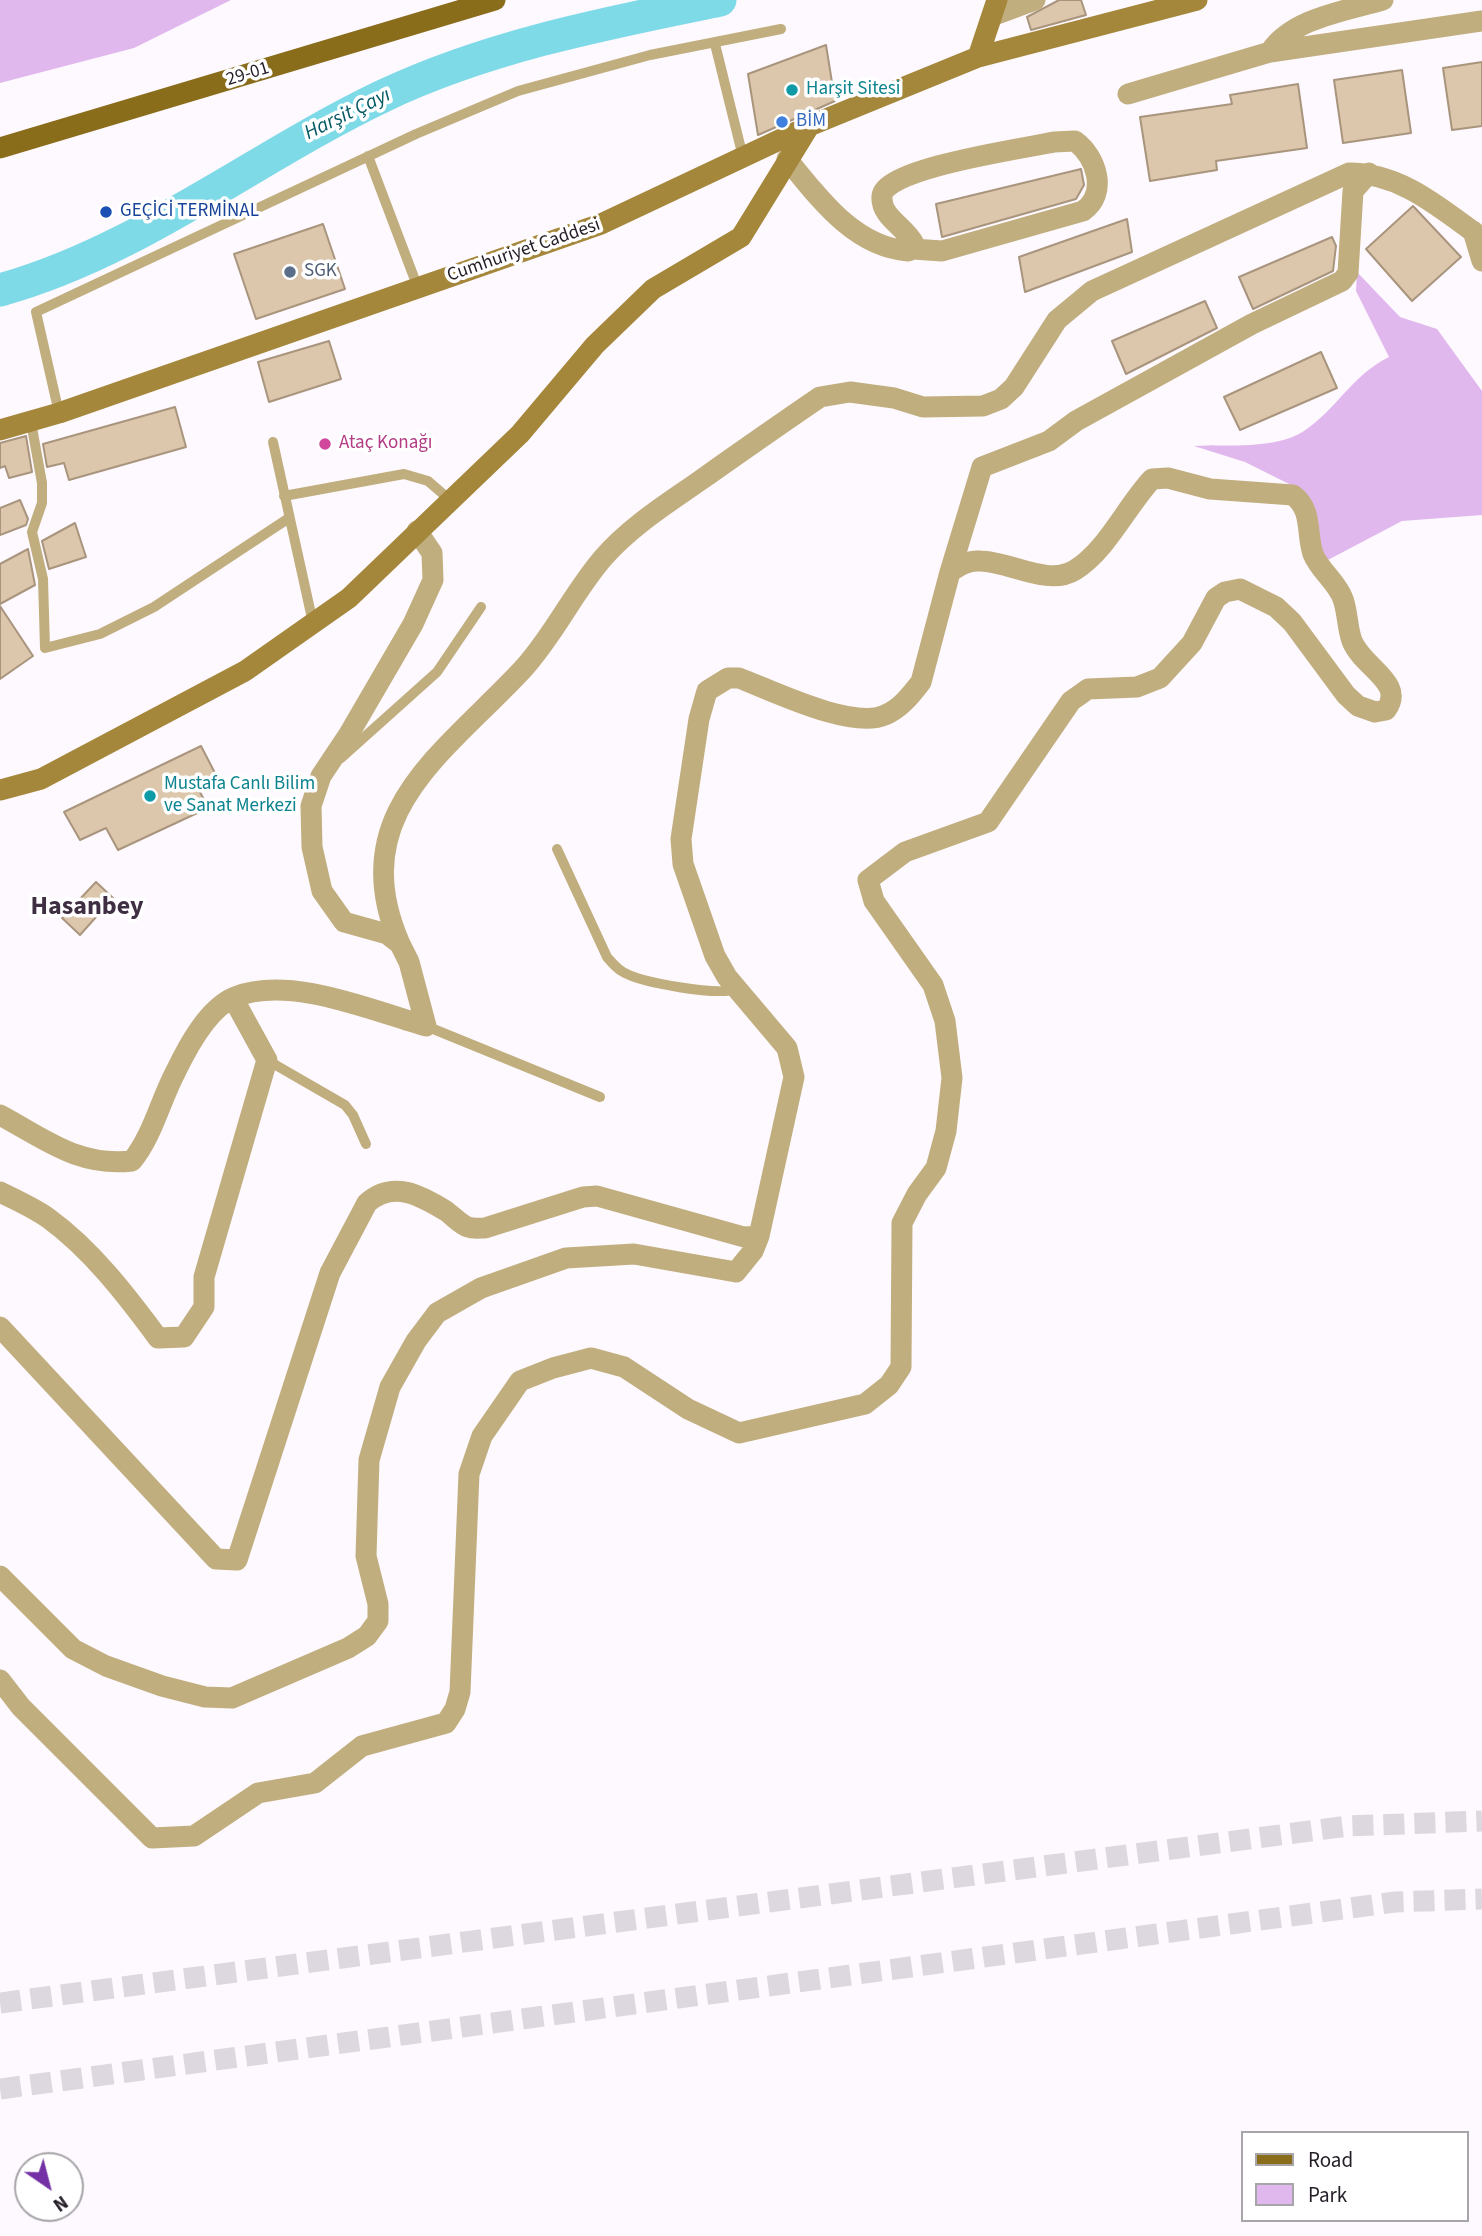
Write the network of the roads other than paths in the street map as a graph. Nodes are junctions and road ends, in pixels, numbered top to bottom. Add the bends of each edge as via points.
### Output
1 (495, 0) edge
2 (1035, 0) edge
3 (1197, 0) edge
4 (1383, 0) edge
5 (995, 5) edge
6 (1482, 21) edge
7 (781, 29) dead end
8 (715, 44) junction
9 (1270, 52) junction
10 (978, 57) junction
11 (1128, 94) dead end
12 (809, 126) junction
13 (0, 148) edge
14 (368, 156) junction
15 (743, 157) junction
16 (787, 159) junction
17 (1368, 173) junction
18 (1477, 235) edge
19 (913, 249) junction
20 (1482, 261) edge
21 (418, 288) junction
22 (59, 414) junction
23 (31, 422) junction
24 (0, 430) edge
25 (272, 442) dead end
26 (284, 496) junction
27 (450, 500) junction
28 (289, 518) junction
29 (417, 531) junction
30 (950, 572) junction
31 (481, 607) dead end
32 (313, 624) junction
33 (321, 776) junction
34 (0, 790) edge
35 (556, 849) dead end
36 (400, 944) junction
37 (737, 989) junction
38 (233, 998) junction
39 (426, 1026) junction
40 (267, 1060) junction
41 (600, 1097) dead end
42 (0, 1115) edge
43 (366, 1144) dead end
44 (0, 1192) edge
45 (759, 1236) junction
46 (0, 1327) edge
47 (0, 1576) edge
48 (0, 1680) edge

1 - 13 main road, 29-01 / 29-01
2 - 5 street
3 - 10 main road, Cumhuriyet Caddesi
4 - 9 street via 1301,26 1278,39
5 - 10 main road
6 - 9 street
7 - 8 lane
8 - 14 lane via 650,55 518,91
8 - 15 lane
9 - 11 street
10 - 12 main road, Cumhuriyet Caddesi
12 - 15 main road, Cumhuriyet Caddesi
12 - 16 main road
14 - 21 lane
14 - 22 lane via 36,312
15 - 21 main road, Cumhuriyet Caddesi via 601,224
16 - 19 street via 832,212 853,229 903,251
16 - 27 main road via 741,237 653,289 595,345 520,434
17 - 18 street via 1418,193
17 - 30 street via 1353,191 1348,273 1342,281 1251,324 1076,421 1049,441 982,467
17 - 36 street via 1335,178 1092,291 1057,320 1027,372 1001,399 983,406 948,409 850,393 820,397 634,527 604,557 524,668 404,795 384,850 381,873 388,917
18 - 20 street
19 - 19 street via 942,251 1083,211 1094,204 1097,194 1091,160 1075,141 1054,142 896,178 884,189 884,208 911,237
21 - 22 main road, Cumhuriyet Caddesi
22 - 23 main road, Cumhuriyet Caddesi
23 - 24 main road, Cumhuriyet Caddesi
23 - 28 lane via 42,484 42,503 32,532 43,579 45,648 100,634 154,607
25 - 26 lane
26 - 27 lane via 404,474 428,481
26 - 28 lane
27 - 29 main road
28 - 32 lane
29 - 32 main road via 349,598
29 - 33 street via 432,553 433,580 413,624
30 - 37 street via 921,682 911,696 884,716 852,719 739,678 729,678 706,691 681,849 715,956
30 - 48 street via 967,562 980,561 1057,576 1073,571 1090,558 1152,479 1293,495 1306,510 1318,565 1344,601 1360,658 1388,682 1392,701 1386,710 1376,712 1358,706 1276,607 1240,589 1224,592 1206,612 1192,643 1160,678 1137,687 1088,689 1071,701 988,822 905,852 868,880 874,901 933,985 945,1021 952,1078 936,1168 902,1223 901,1367 888,1385 865,1404 739,1433 688,1409 624,1367 591,1358 520,1381 482,1436 469,1474 460,1692 446,1723 362,1746 315,1783 258,1793 194,1836 152,1838 20,1707
31 - 33 lane via 424,687
32 - 34 main road via 245,671 41,779
33 - 36 street via 311,806 312,847 322,891 344,922 387,934
35 - 37 lane via 607,957 619,970 713,992
36 - 39 street
37 - 45 street via 787,1048 794,1077
38 - 39 street via 270,989 304,993
38 - 40 street
38 - 42 street via 212,1014 184,1054 162,1097 146,1144 132,1161 82,1159
39 - 41 lane
40 - 43 lane via 345,1105
40 - 44 street via 204,1277 204,1307 184,1337 158,1338 89,1255 48,1218
45 - 46 street via 744,1237 597,1196 583,1196 485,1228 468,1227 406,1193 390,1189 374,1196 330,1273 237,1560 216,1559
45 - 47 street via 736,1272 634,1254 566,1258 481,1287 437,1313 390,1387 369,1460 366,1556 378,1621 367,1636 348,1648 232,1698 205,1697 136,1678 73,1649

